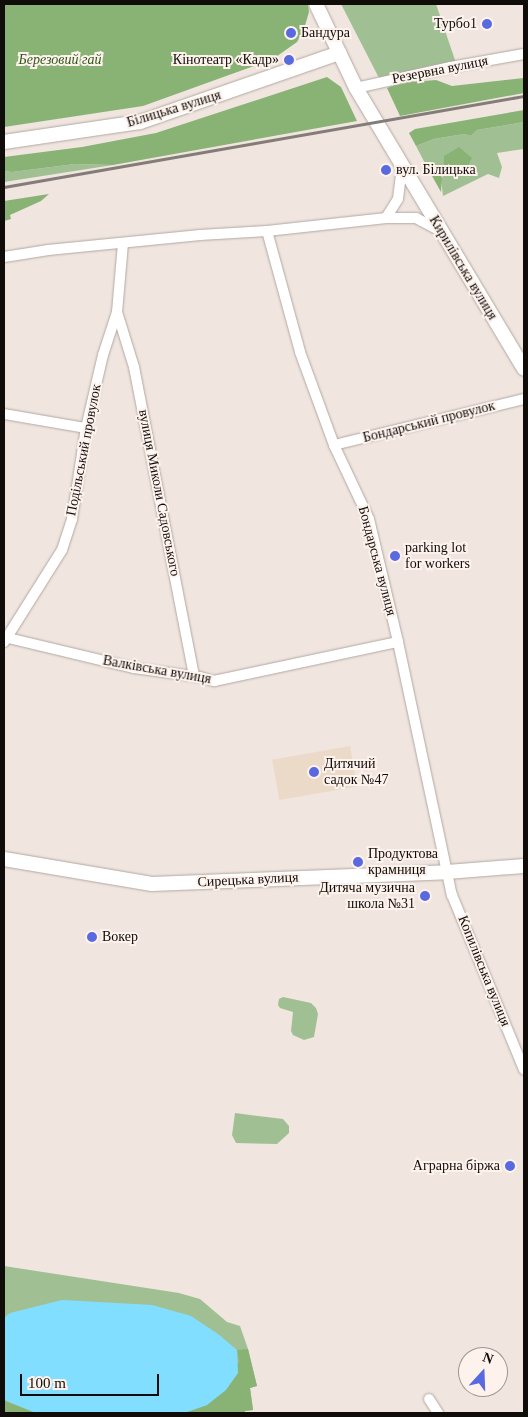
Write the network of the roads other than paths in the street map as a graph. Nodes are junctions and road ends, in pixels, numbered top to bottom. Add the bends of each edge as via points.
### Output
1 (316, 4) edge
2 (339, 53) junction
3 (524, 54) edge
4 (356, 88) junction
5 (4, 142) edge
6 (402, 167) junction
7 (386, 218) junction
8 (267, 231) junction
9 (443, 232) junction
10 (123, 243) junction
11 (4, 257) edge
12 (117, 312) junction
13 (524, 369) edge
14 (524, 399) edge
15 (4, 414) edge
16 (86, 428) junction
17 (334, 446) junction
18 (5, 639) edge
19 (398, 642) junction
20 (194, 676) junction
21 (4, 859) edge
22 (524, 866) edge
23 (447, 872) junction
24 (524, 1070) edge
25 (429, 1400) dead end
26 (438, 1413) edge

1 - 2 main road, Кирилівська вулиця
2 - 4 main road, Кирилівська вулиця
2 - 5 main road, Білицька вулиця via 140,122
3 - 4 street, Резервна вулиця
4 - 6 main road, Кирилівська вулиця
6 - 7 street via 398,199
6 - 9 main road, Кирилівська вулиця
7 - 8 street
7 - 9 street via 416,218
8 - 10 street
8 - 17 street, Бондарська вулиця via 300,352
9 - 13 main road, Кирилівська вулиця
10 - 11 street
10 - 12 street, Подільський провулок
12 - 16 street, Подільський провулок
12 - 20 street, вулиця Миколи Садовського via 134,367
14 - 17 street, Бондарський провулок
15 - 16 street
16 - 18 street, Подільський провулок via 74,511 62,550
17 - 19 street, Бондарська вулиця via 369,520
18 - 20 street, Валківська вулиця via 134,668
19 - 20 street, Валківська вулиця via 214,681
19 - 23 street, Бондарська вулиця
21 - 23 main road, Сирецька вулиця via 152,884
22 - 23 main road, Сирецька вулиця
23 - 24 street, Копилівська вулиця via 452,895
25 - 26 street

